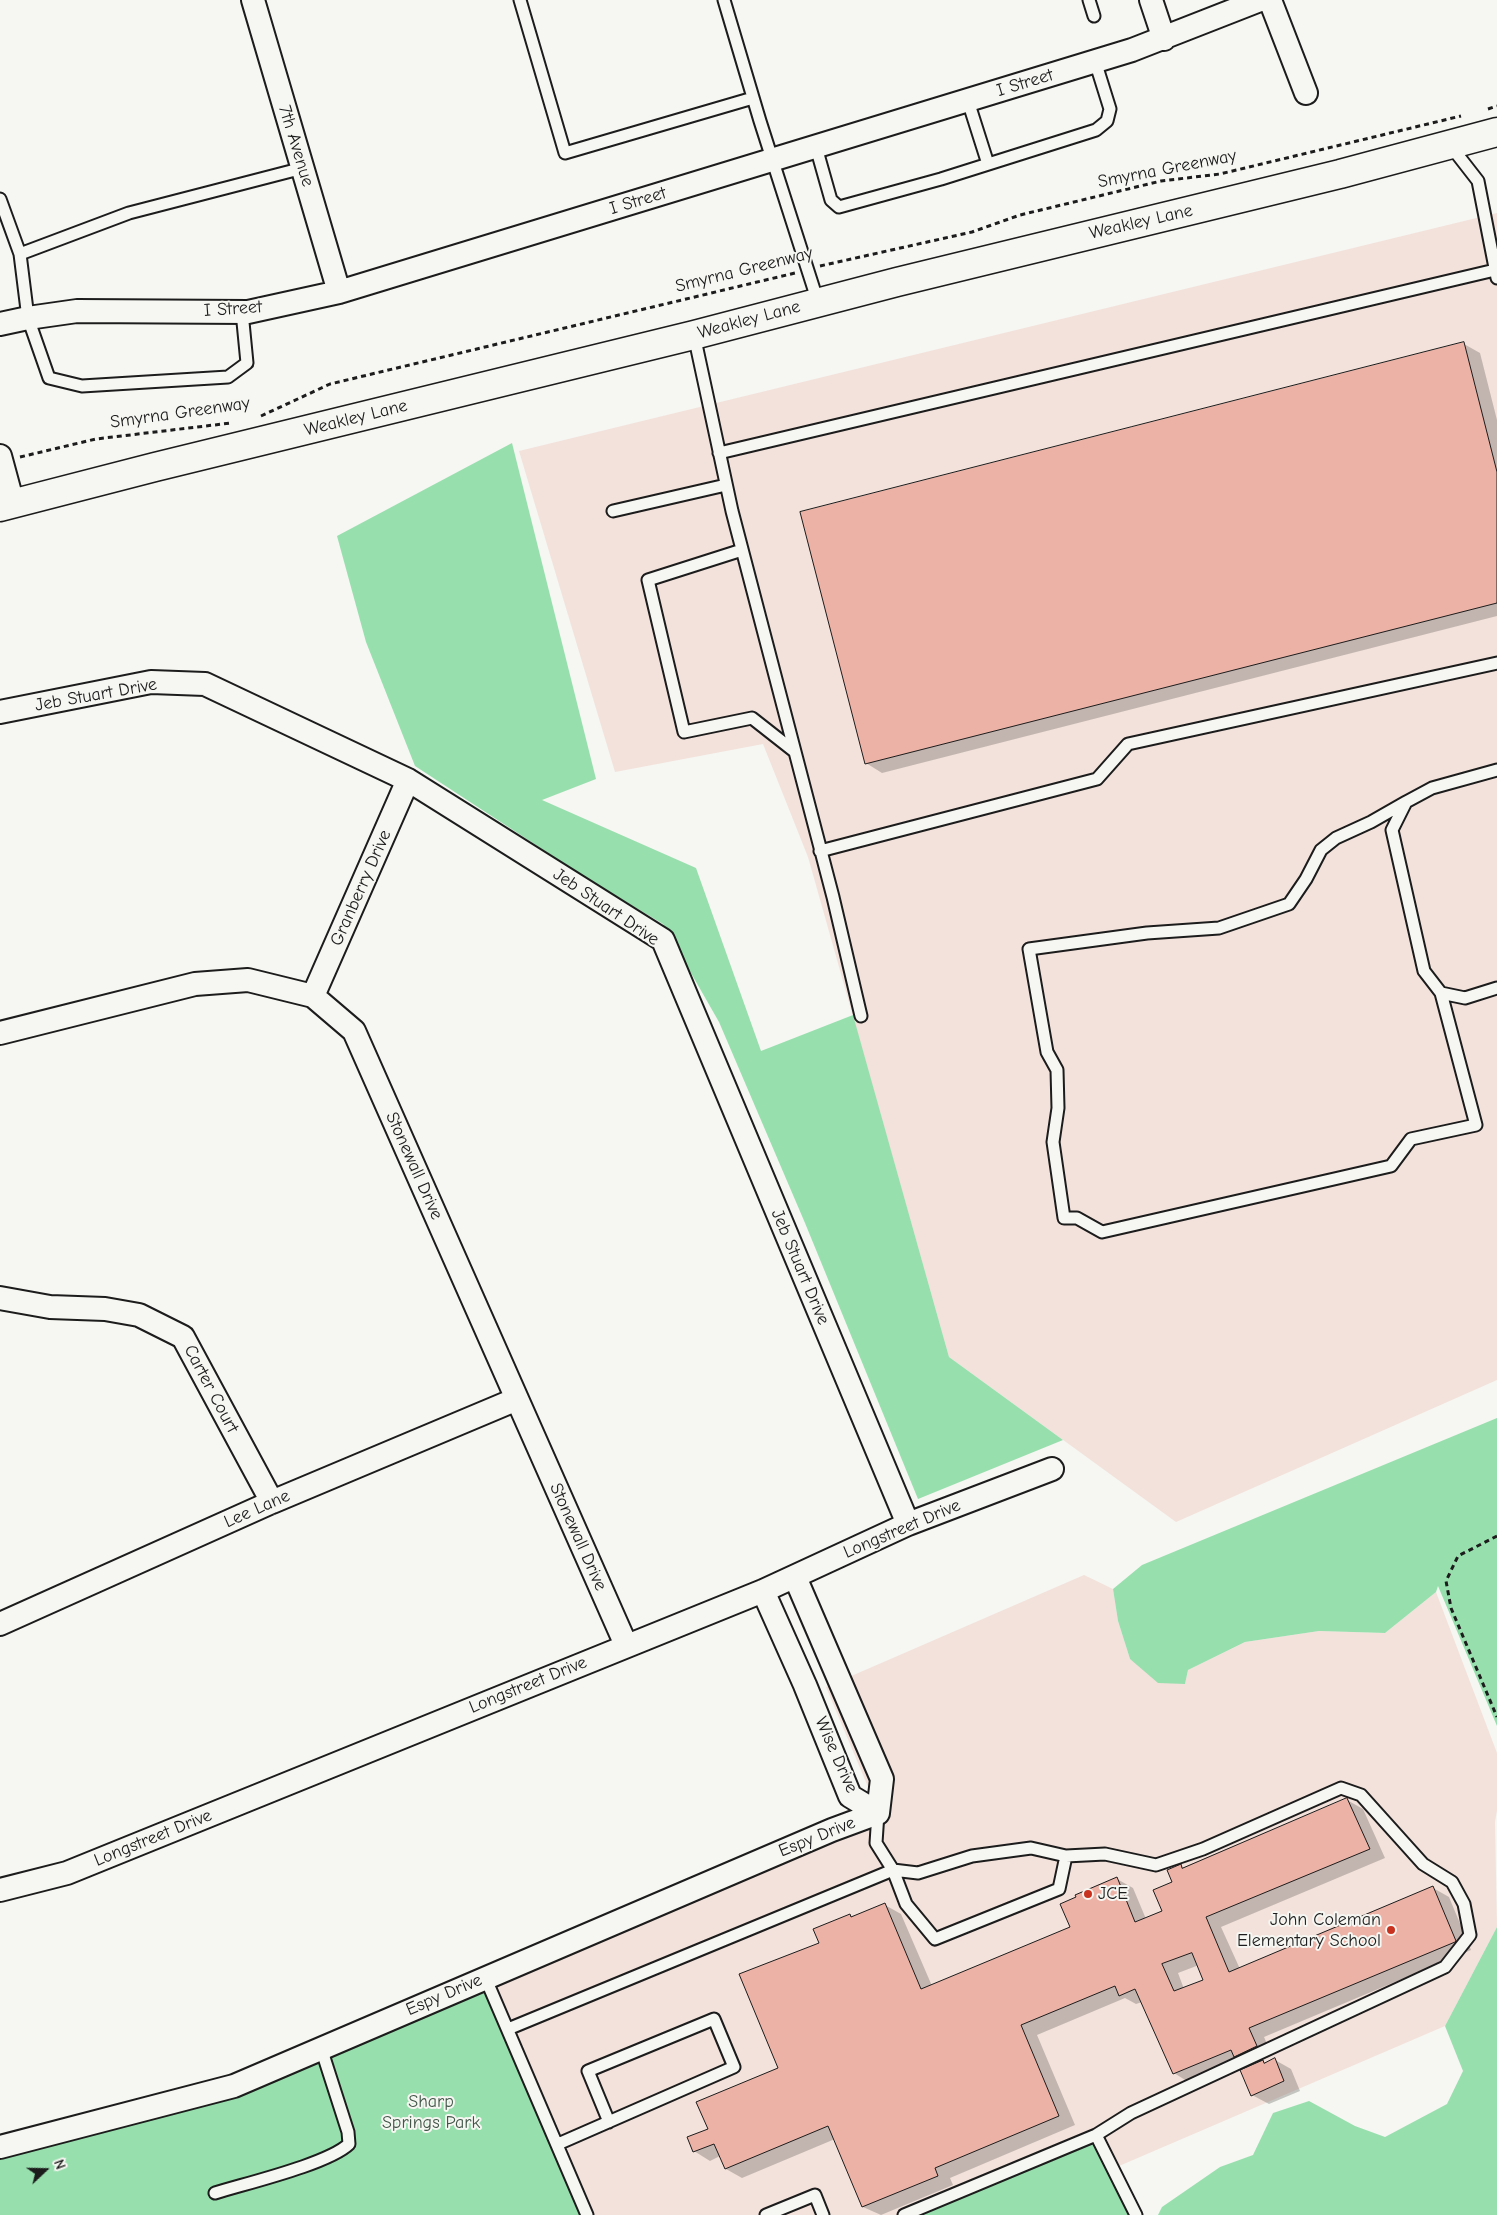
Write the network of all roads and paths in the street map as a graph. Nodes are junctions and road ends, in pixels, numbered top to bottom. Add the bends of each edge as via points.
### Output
1 (253, 0) edge
2 (520, 0) edge
3 (724, 0) edge
4 (1089, 0) edge
5 (1151, 0) edge
6 (1260, 0) edge
7 (1270, 0) edge
8 (1094, 16) dead end
9 (1164, 39) junction
10 (1095, 61) junction
11 (1306, 93) dead end
12 (754, 98) junction
13 (968, 101) junction
14 (1497, 106) edge
15 (1479, 111) dead end
16 (1470, 113) dead end
17 (1497, 132) edge
18 (1450, 145) junction
19 (816, 147) junction
20 (773, 160) junction
21 (988, 164) junction
22 (303, 168) junction
23 (0, 199) edge
24 (20, 254) junction
25 (808, 269) junction
26 (1496, 274) edge
27 (339, 292) junction
28 (818, 302) junction
29 (242, 312) junction
30 (28, 318) junction
31 (0, 324) edge
32 (694, 335) junction
33 (257, 417) dead end
34 (240, 421) dead end
35 (719, 453) junction
36 (1, 459) edge
37 (726, 485) junction
38 (6, 506) edge
39 (613, 511) dead end
40 (742, 550) junction
41 (1497, 663) edge
42 (0, 712) edge
43 (794, 751) junction
44 (1497, 770) edge
45 (408, 780) junction
46 (1406, 802) junction
47 (820, 851) junction
48 (1497, 988) edge
49 (1441, 993) junction
50 (314, 996) junction
51 (861, 1016) dead end
52 (0, 1033) edge
53 (0, 1298) edge
54 (517, 1399) junction
55 (1052, 1469) dead end
56 (272, 1502) junction
57 (908, 1524) junction
58 (1497, 1536) edge
59 (795, 1577) junction
60 (762, 1591) junction
61 (0, 1624) edge
62 (626, 1645) junction
63 (1497, 1717) edge
64 (878, 1813) junction
65 (1066, 1856) junction
66 (894, 1870) junction
67 (0, 1890) edge
68 (485, 1977) junction
69 (508, 2029) junction
70 (322, 2048) junction
71 (609, 2122) junction
72 (1096, 2135) junction
73 (558, 2144) junction
74 (0, 2147) edge
75 (216, 2193) dead end
76 (587, 2215) edge
77 (766, 2215) edge
78 (823, 2215) edge
79 (904, 2215) edge
80 (1136, 2215) edge

1 - 22 street, 7th Avenue
2 - 12 lane via 565,153
3 - 12 lane
4 - 8 lane
5 - 9 street
6 - 9 street, I Street
7 - 11 street
9 - 10 street, I Street
10 - 13 street, I Street
10 - 21 lane via 1110,109 1107,121 1096,130
12 - 20 lane
13 - 19 street, I Street
13 - 21 lane
14 - 15 path
16 - 25 path, Smyrna Greenway via 1220,174 1161,181 1020,215 972,232
17 - 18 main road, Weakley Lane
18 - 26 lane via 1478,181
18 - 28 main road, Weakley Lane
19 - 20 street, I Street
19 - 21 lane via 831,200 839,207
20 - 25 lane
20 - 27 street, I Street
22 - 24 lane via 129,214
22 - 27 street, 7th Avenue
23 - 24 lane
24 - 30 lane
25 - 28 lane
25 - 33 path, Smyrna Greenway via 330,384
26 - 35 lane
27 - 29 street, I Street
28 - 32 main road, Weakley Lane
29 - 30 street, I Street via 77,311
29 - 30 lane via 247,363 228,377 82,386 49,378
30 - 31 street, I Street
32 - 35 lane
32 - 38 main road, Weakley Lane
34 - 36 path, Smyrna Greenway via 96,439
35 - 37 lane
36 - 38 street
37 - 39 lane
37 - 40 lane
40 - 43 lane
40 - 43 lane via 648,580 684,732 752,718
41 - 47 lane via 1128,744 1097,779
42 - 45 street, Jeb Stuart Drive via 151,682 205,684
43 - 47 lane
44 - 46 lane via 1432,788
45 - 50 street, Granberry Drive
45 - 57 street, Jeb Stuart Drive via 663,940
46 - 49 lane via 1392,830 1424,971
46 - 49 lane via 1336,838 1321,850 1289,904 1219,928 1147,933 1029,949 1047,1052 1058,1070 1058,1108 1053,1142 1064,1218 1077,1218 1102,1232 1112,1230 1391,1166 1412,1140 1476,1125
47 - 51 lane
48 - 49 lane via 1464,998
50 - 52 street, Stonewall Drive via 248,980 195,984
50 - 54 street, Stonewall Drive via 354,1030
53 - 56 street, Carter Court via 50,1307 105,1309 139,1315 183,1337
54 - 56 street, Lee Lane
54 - 62 street, Stonewall Drive
55 - 57 street, Longstreet Drive
56 - 61 street, Lee Lane
57 - 59 street, Longstreet Drive
58 - 63 path via 1458,1556 1446,1581 1451,1608
59 - 60 street, Longstreet Drive
59 - 64 street, Wise Drive via 882,1779
60 - 62 street, Longstreet Drive
60 - 64 street, Wise Drive via 850,1796
62 - 67 street, Longstreet Drive via 67,1873
64 - 66 lane via 876,1843
64 - 68 street, Espy Drive
65 - 66 lane via 1031,1848 972,1856 918,1873
65 - 66 lane via 1059,1889 935,1939 906,1904
65 - 72 lane via 1105,1854 1156,1865 1203,1849 1341,1788 1361,1795 1423,1864 1452,1882 1464,1904 1470,1935 1445,1967 1131,2113
66 - 69 lane
68 - 69 lane
68 - 70 street, Espy Drive
69 - 73 lane
70 - 74 street, Espy Drive via 234,2086
70 - 75 lane via 349,2144 324,2159
71 - 71 lane via 734,2067 714,2018 588,2072
71 - 73 lane
72 - 79 lane
72 - 80 lane
73 - 76 lane
77 - 78 lane via 815,2195

